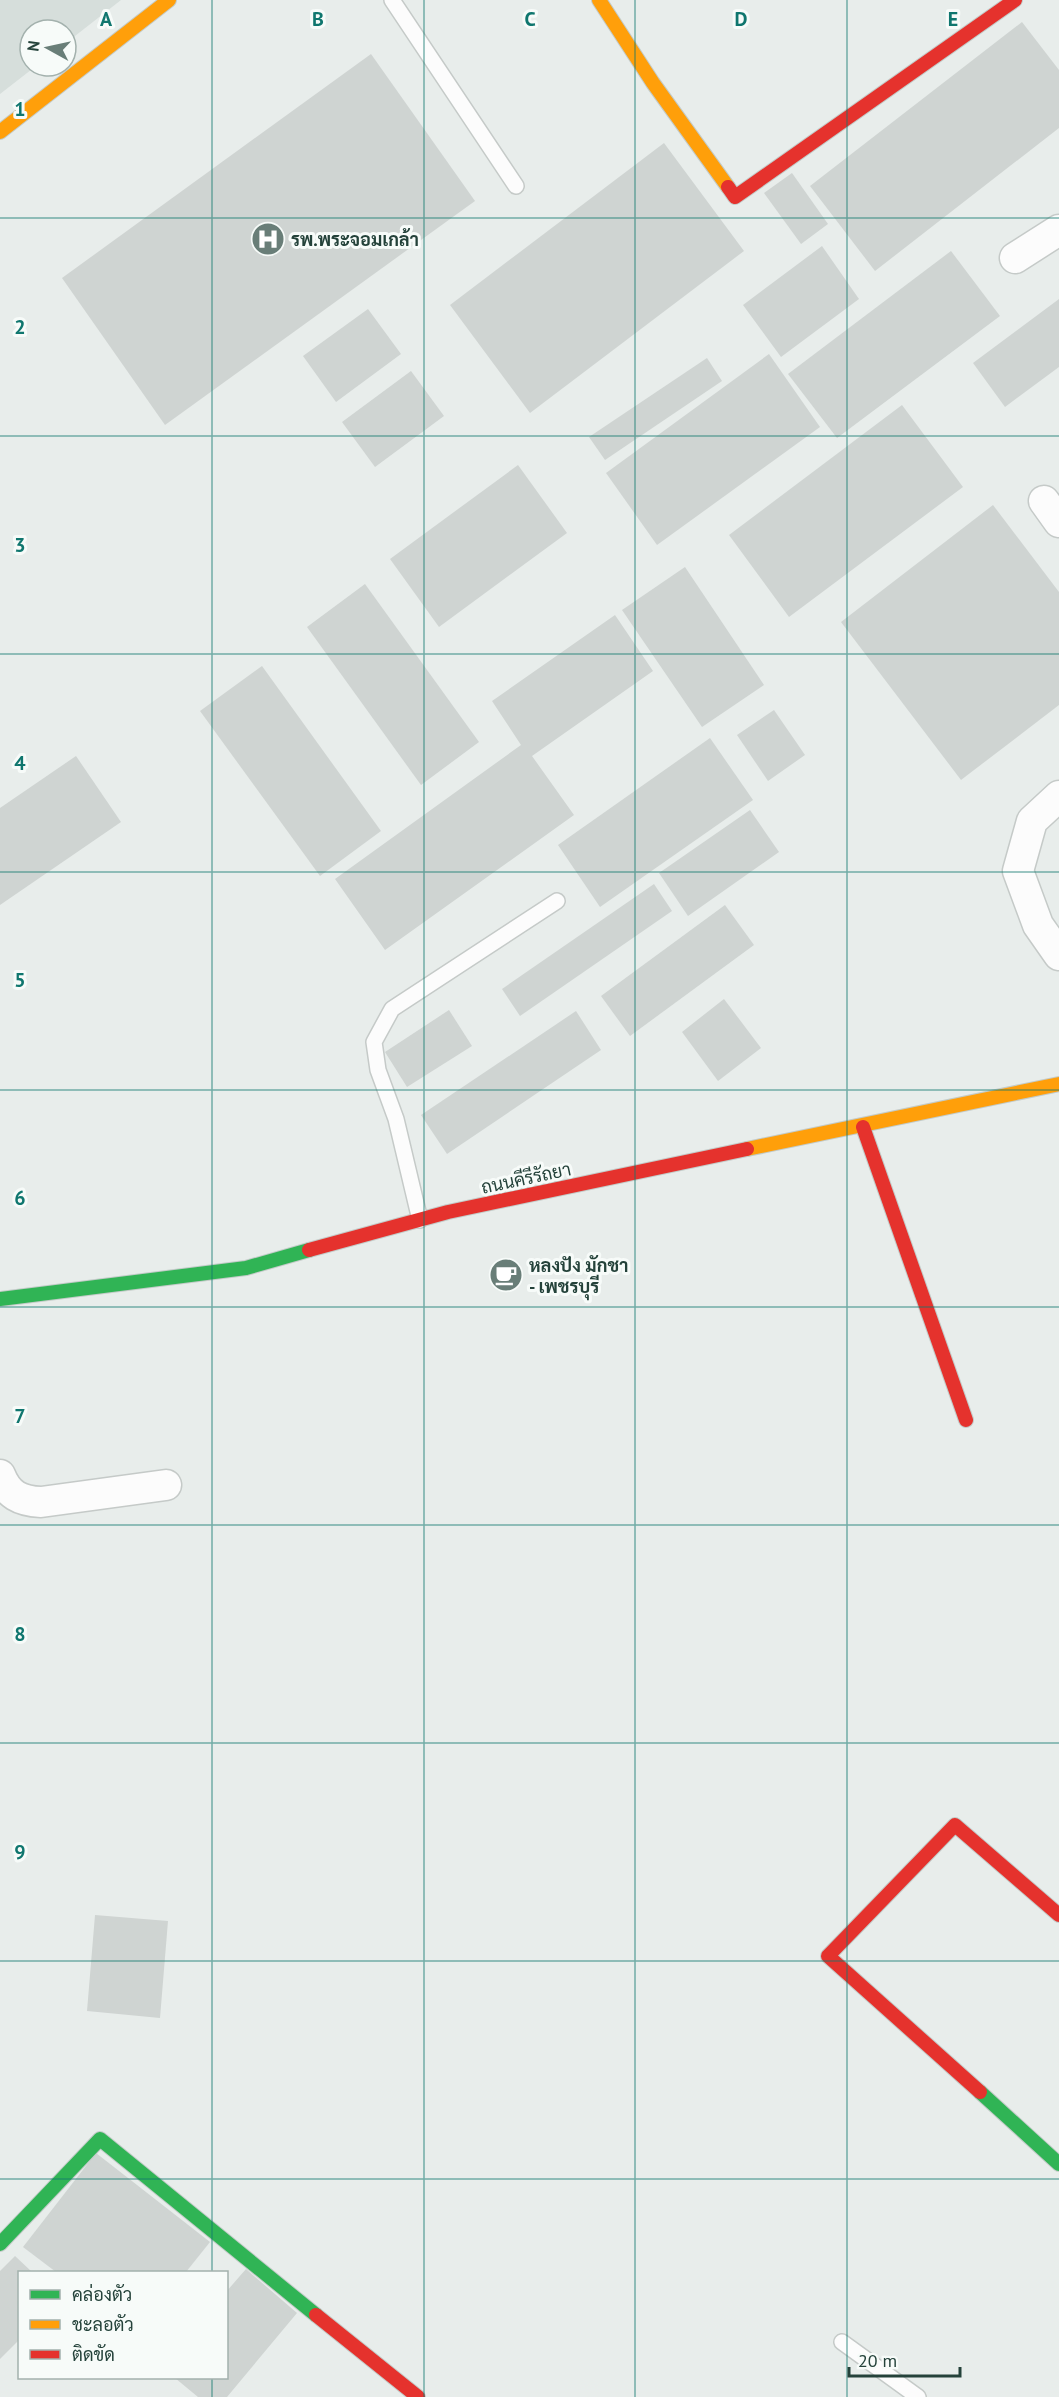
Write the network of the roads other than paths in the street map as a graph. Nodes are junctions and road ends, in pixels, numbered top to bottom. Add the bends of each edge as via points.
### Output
1 (169, 0) edge
2 (393, 0) edge
3 (599, 0) edge
4 (1015, 0) edge
5 (0, 132) edge
6 (516, 186) dead end
7 (1059, 230) edge
8 (1015, 258) dead end
9 (1059, 796) edge
10 (557, 901) dead end
11 (1059, 955) edge
12 (1059, 1084) edge
13 (863, 1127) junction
14 (420, 1220) junction
15 (0, 1299) edge
16 (966, 1420) dead end
17 (0, 1475) edge
18 (166, 1485) dead end
19 (1059, 1915) edge
20 (1059, 2164) edge
21 (0, 2244) edge
22 (842, 2342) dead end
23 (418, 2397) edge
24 (918, 2397) edge

1 - 5 street
2 - 6 lane
3 - 4 street via 735,197
7 - 8 street
9 - 11 street via 1032,821 1018,871 1038,925
10 - 14 lane via 393,1009 374,1042 378,1070 396,1119
12 - 13 street, ถนนคีรีรัถยา
13 - 14 street, ถนนคีรีรัถยา
13 - 16 street
14 - 15 street, ถนนคีรีรัถยา via 246,1268
17 - 18 street via 5,1488 14,1496 34,1501
19 - 20 street via 955,1825 828,1956
21 - 23 street via 100,2139
22 - 24 lane

